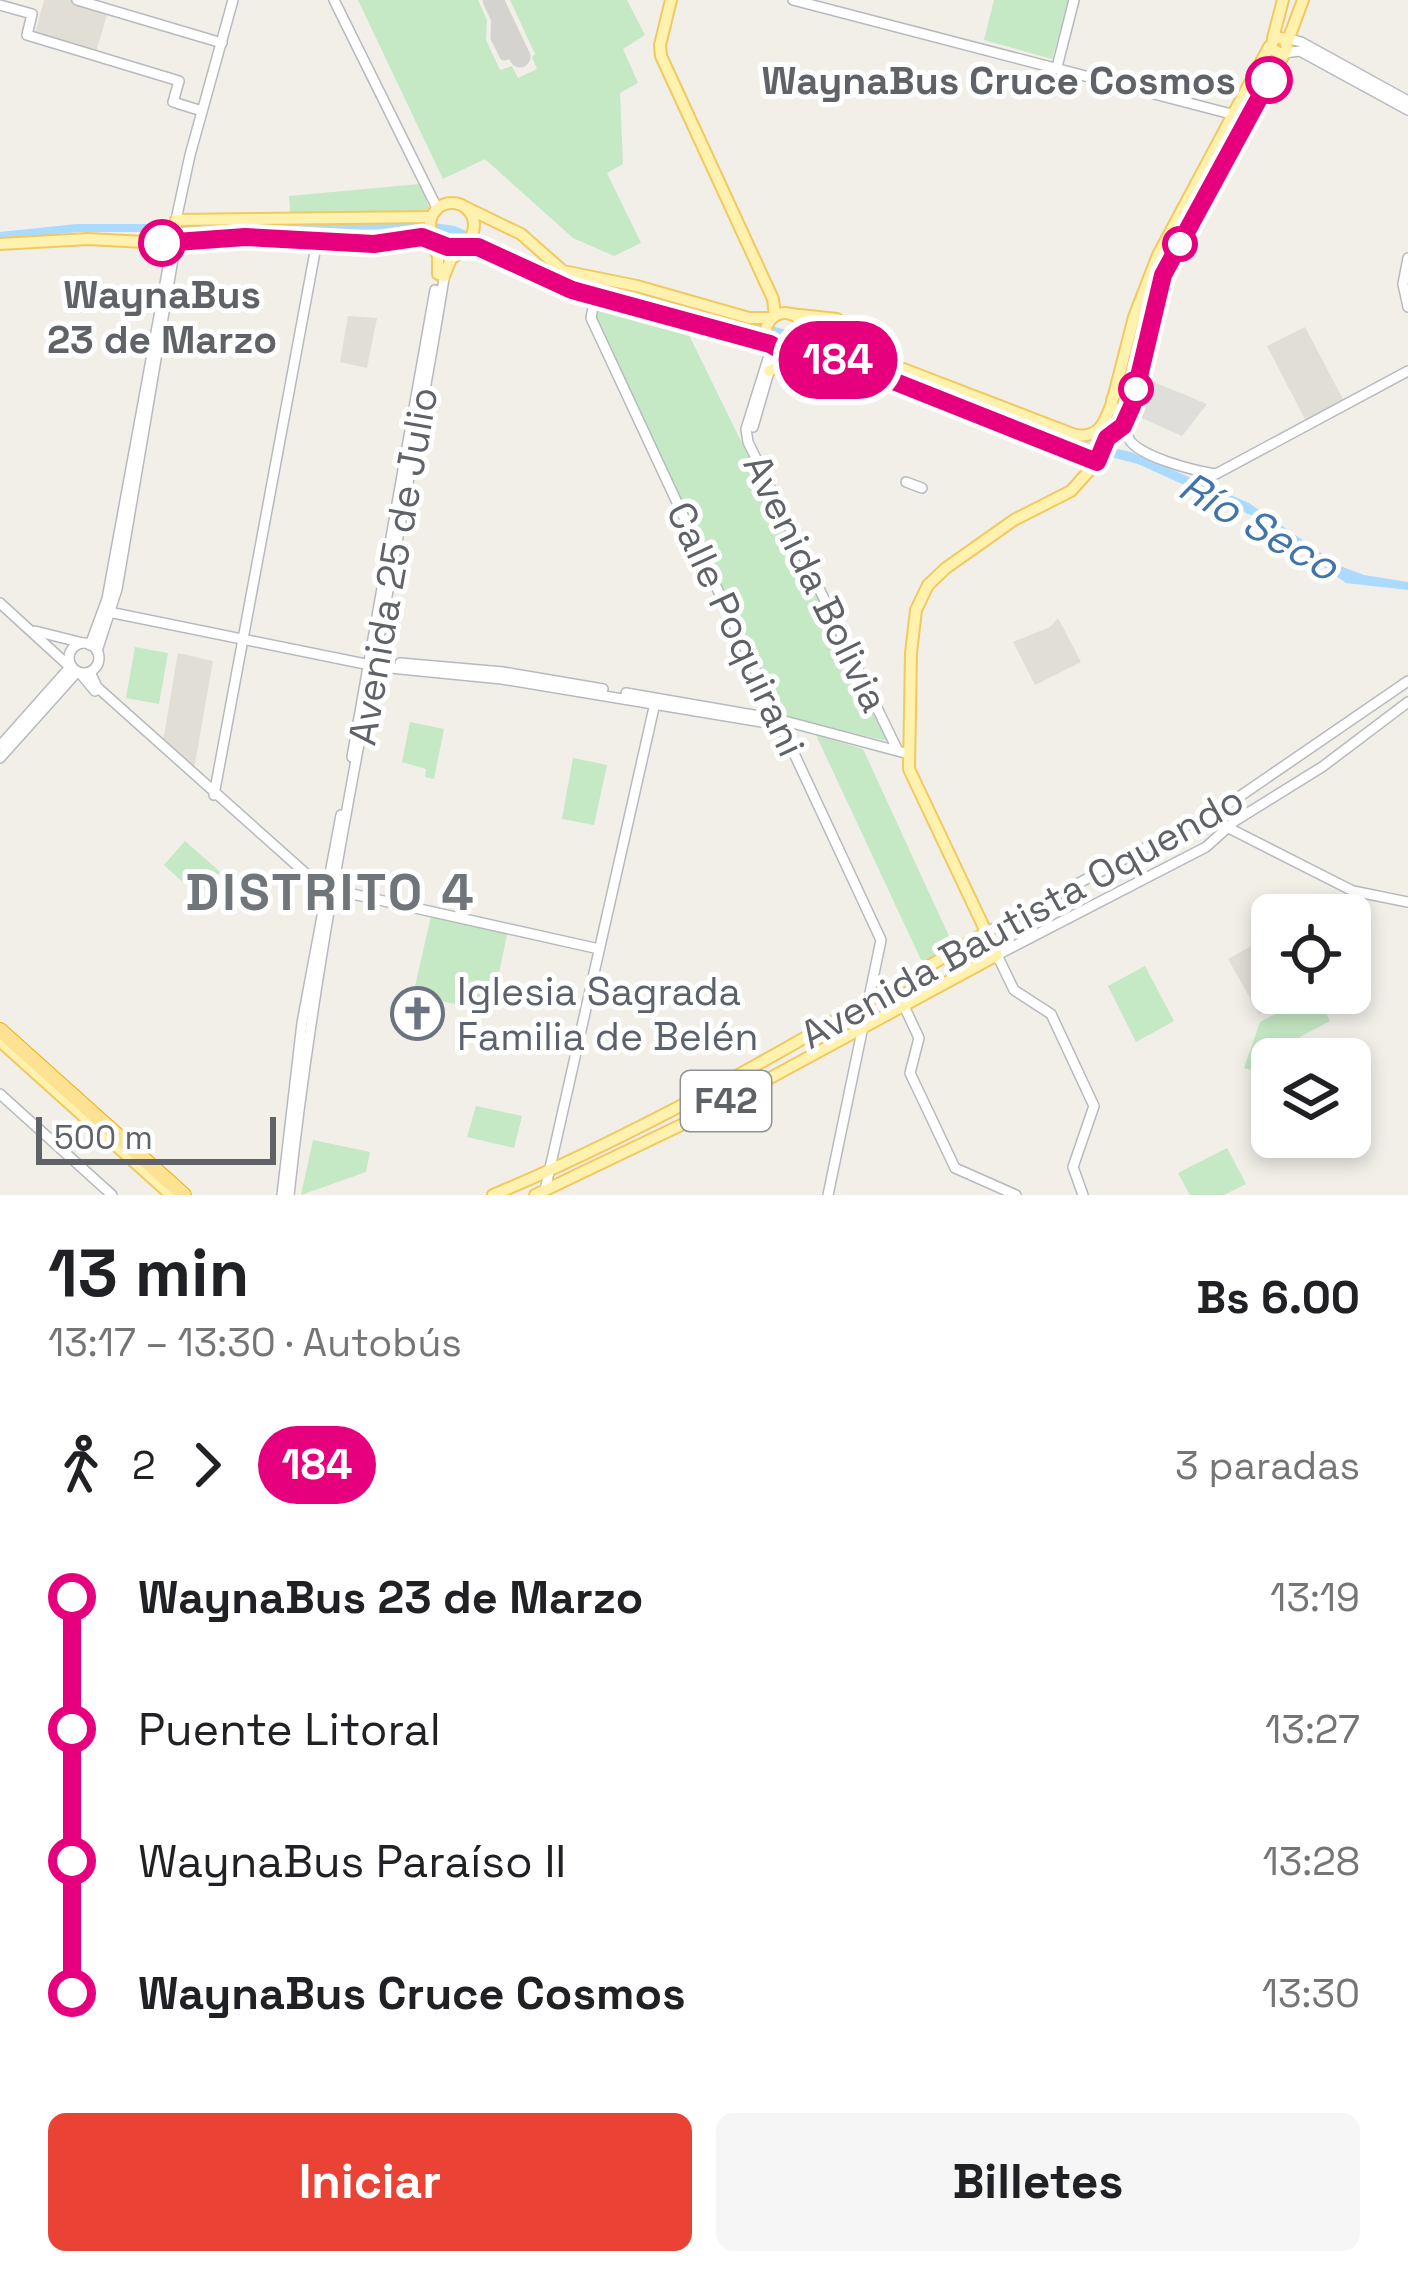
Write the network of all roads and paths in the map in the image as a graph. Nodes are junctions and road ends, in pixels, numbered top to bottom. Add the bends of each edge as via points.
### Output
1 (77, 0) edge
2 (233, 0) edge
3 (334, 0) edge
4 (674, 0) edge
5 (793, 0) edge
6 (1074, 0) edge
7 (1283, 0) edge
8 (1303, 0) edge
9 (0, 5) edge
10 (222, 43) junction
11 (1285, 45) junction
12 (1057, 67) junction
13 (1408, 101) edge
14 (1408, 110) edge
15 (202, 111) junction
16 (1234, 115) junction
17 (464, 207) junction
18 (433, 226) junction
19 (176, 233) junction
20 (404, 240) junction
21 (316, 241) junction
22 (466, 241) junction
23 (0, 244) edge
24 (1408, 259) edge
25 (514, 264) junction
26 (441, 275) junction
27 (595, 297) junction
28 (1408, 307) edge
29 (779, 316) junction
30 (801, 339) junction
31 (770, 344) junction
32 (813, 350) junction
33 (786, 351) junction
34 (769, 370) junction
35 (1408, 371) edge
36 (1113, 402) junction
37 (1131, 408) junction
38 (1098, 455) junction
39 (906, 482) dead end
40 (922, 488) dead end
41 (803, 550) junction
42 (0, 603) edge
43 (108, 612) junction
44 (30, 630) junction
45 (244, 639) junction
46 (90, 646) junction
47 (373, 664) junction
48 (77, 670) junction
49 (1408, 681) edge
50 (656, 702) junction
51 (1408, 702) edge
52 (777, 719) junction
53 (0, 746) edge
54 (903, 752) junction
55 (0, 758) edge
56 (215, 794) junction
57 (1204, 816) junction
58 (1226, 829) junction
59 (331, 892) junction
60 (1408, 902) edge
61 (985, 933) junction
62 (599, 949) junction
63 (998, 955) junction
64 (870, 1001) junction
65 (904, 1006) junction
66 (865, 1028) junction
67 (0, 1032) edge
68 (0, 1094) edge
69 (550, 1170) junction
70 (540, 1193) edge
71 (112, 1195) edge
72 (181, 1195) edge
73 (285, 1195) edge
74 (493, 1195) edge
75 (828, 1195) edge
76 (1016, 1195) edge
77 (1083, 1195) edge

1 - 10 street
2 - 10 street
3 - 18 street
4 - 29 main road via 661,56
5 - 12 street
6 - 12 street
7 - 11 main road
8 - 11 main road
9 - 15 street via 32,14 26,35 179,81 173,102
10 - 15 street
11 - 13 street
11 - 14 street
11 - 16 main road
11 - 37 main road via 1163,275
12 - 16 street
15 - 19 street
16 - 36 main road via 1146,282
17 - 18 main road via 450,203
17 - 22 main road via 473,219
17 - 29 main road via 521,234 563,271 749,318
18 - 19 main road
18 - 20 main road
18 - 22 main road via 448,247
18 - 26 street, Avenida 25 de Julio
19 - 21 main road
19 - 23 main road
19 - 43 street
20 - 21 main road
20 - 26 main road via 432,244
21 - 45 street
22 - 25 main road
22 - 26 street, Avenida 25 de Julio
24 - 28 street
25 - 26 main road via 466,249
25 - 27 main road
26 - 47 street, Avenida 25 de Julio
27 - 31 main road
27 - 52 street, Calle Poquirani via 592,318
29 - 30 main road via 798,318
29 - 31 main road via 766,332
29 - 36 main road via 837,319 898,368 1075,435 1099,430
30 - 32 main road
30 - 33 main road
31 - 33 main road
31 - 41 street, Avenida Bolivia via 746,435
32 - 34 main road
32 - 38 main road
33 - 34 street, Avenida Bolivia
34 - 41 street, Avenida Bolivia via 751,434
35 - 37 street via 1216,474 1135,447
36 - 37 main road via 1121,412
36 - 37 main road via 1124,391
36 - 38 main road
37 - 38 main road
38 - 54 main road via 1065,495 1014,520 928,585 912,635
39 - 40 street
41 - 54 street, Avenida Bolivia
42 - 44 street
43 - 45 street
43 - 46 street
44 - 46 street
44 - 48 street
45 - 47 street
45 - 56 street
46 - 48 street via 71,651
46 - 48 street via 98,662
47 - 50 street
47 - 59 street, Avenida 25 de Julio
48 - 53 street
48 - 55 street
48 - 56 street
49 - 57 street, Avenida Bautista Oquendo / F42
50 - 52 street
50 - 62 street
51 - 58 street, Avenida Bautista Oquendo / F42
52 - 54 street
52 - 64 street, Calle Poquirani via 880,940
54 - 61 main road, Avenida Bolivia
56 - 59 street
57 - 58 street
57 - 61 street, Avenida Bautista Oquendo / F42
58 - 60 street via 1353,892
58 - 63 street, Avenida Bautista Oquendo / F42 via 1206,847
59 - 62 street
59 - 73 street, Avenida 25 de Julio via 296,1066
61 - 63 main road, Avenida Bolivia
61 - 64 main road, Avenida Bautista Oquendo / F42
62 - 69 street
63 - 65 main road, Avenida Bautista Oquendo / F42
63 - 77 street, Avenida Bolivia via 1014,990 1051,1014 1094,1106 1073,1167
64 - 66 street
64 - 69 main road, Avenida Bautista Oquendo / F42
65 - 66 main road, Avenida Bautista Oquendo / F42
65 - 76 street via 920,1041 910,1073 955,1168
66 - 70 main road, Avenida Bautista Oquendo / F42
66 - 75 street
67 - 72 highway
68 - 71 street
69 - 70 street
69 - 74 main road, Avenida Bautista Oquendo / F42

